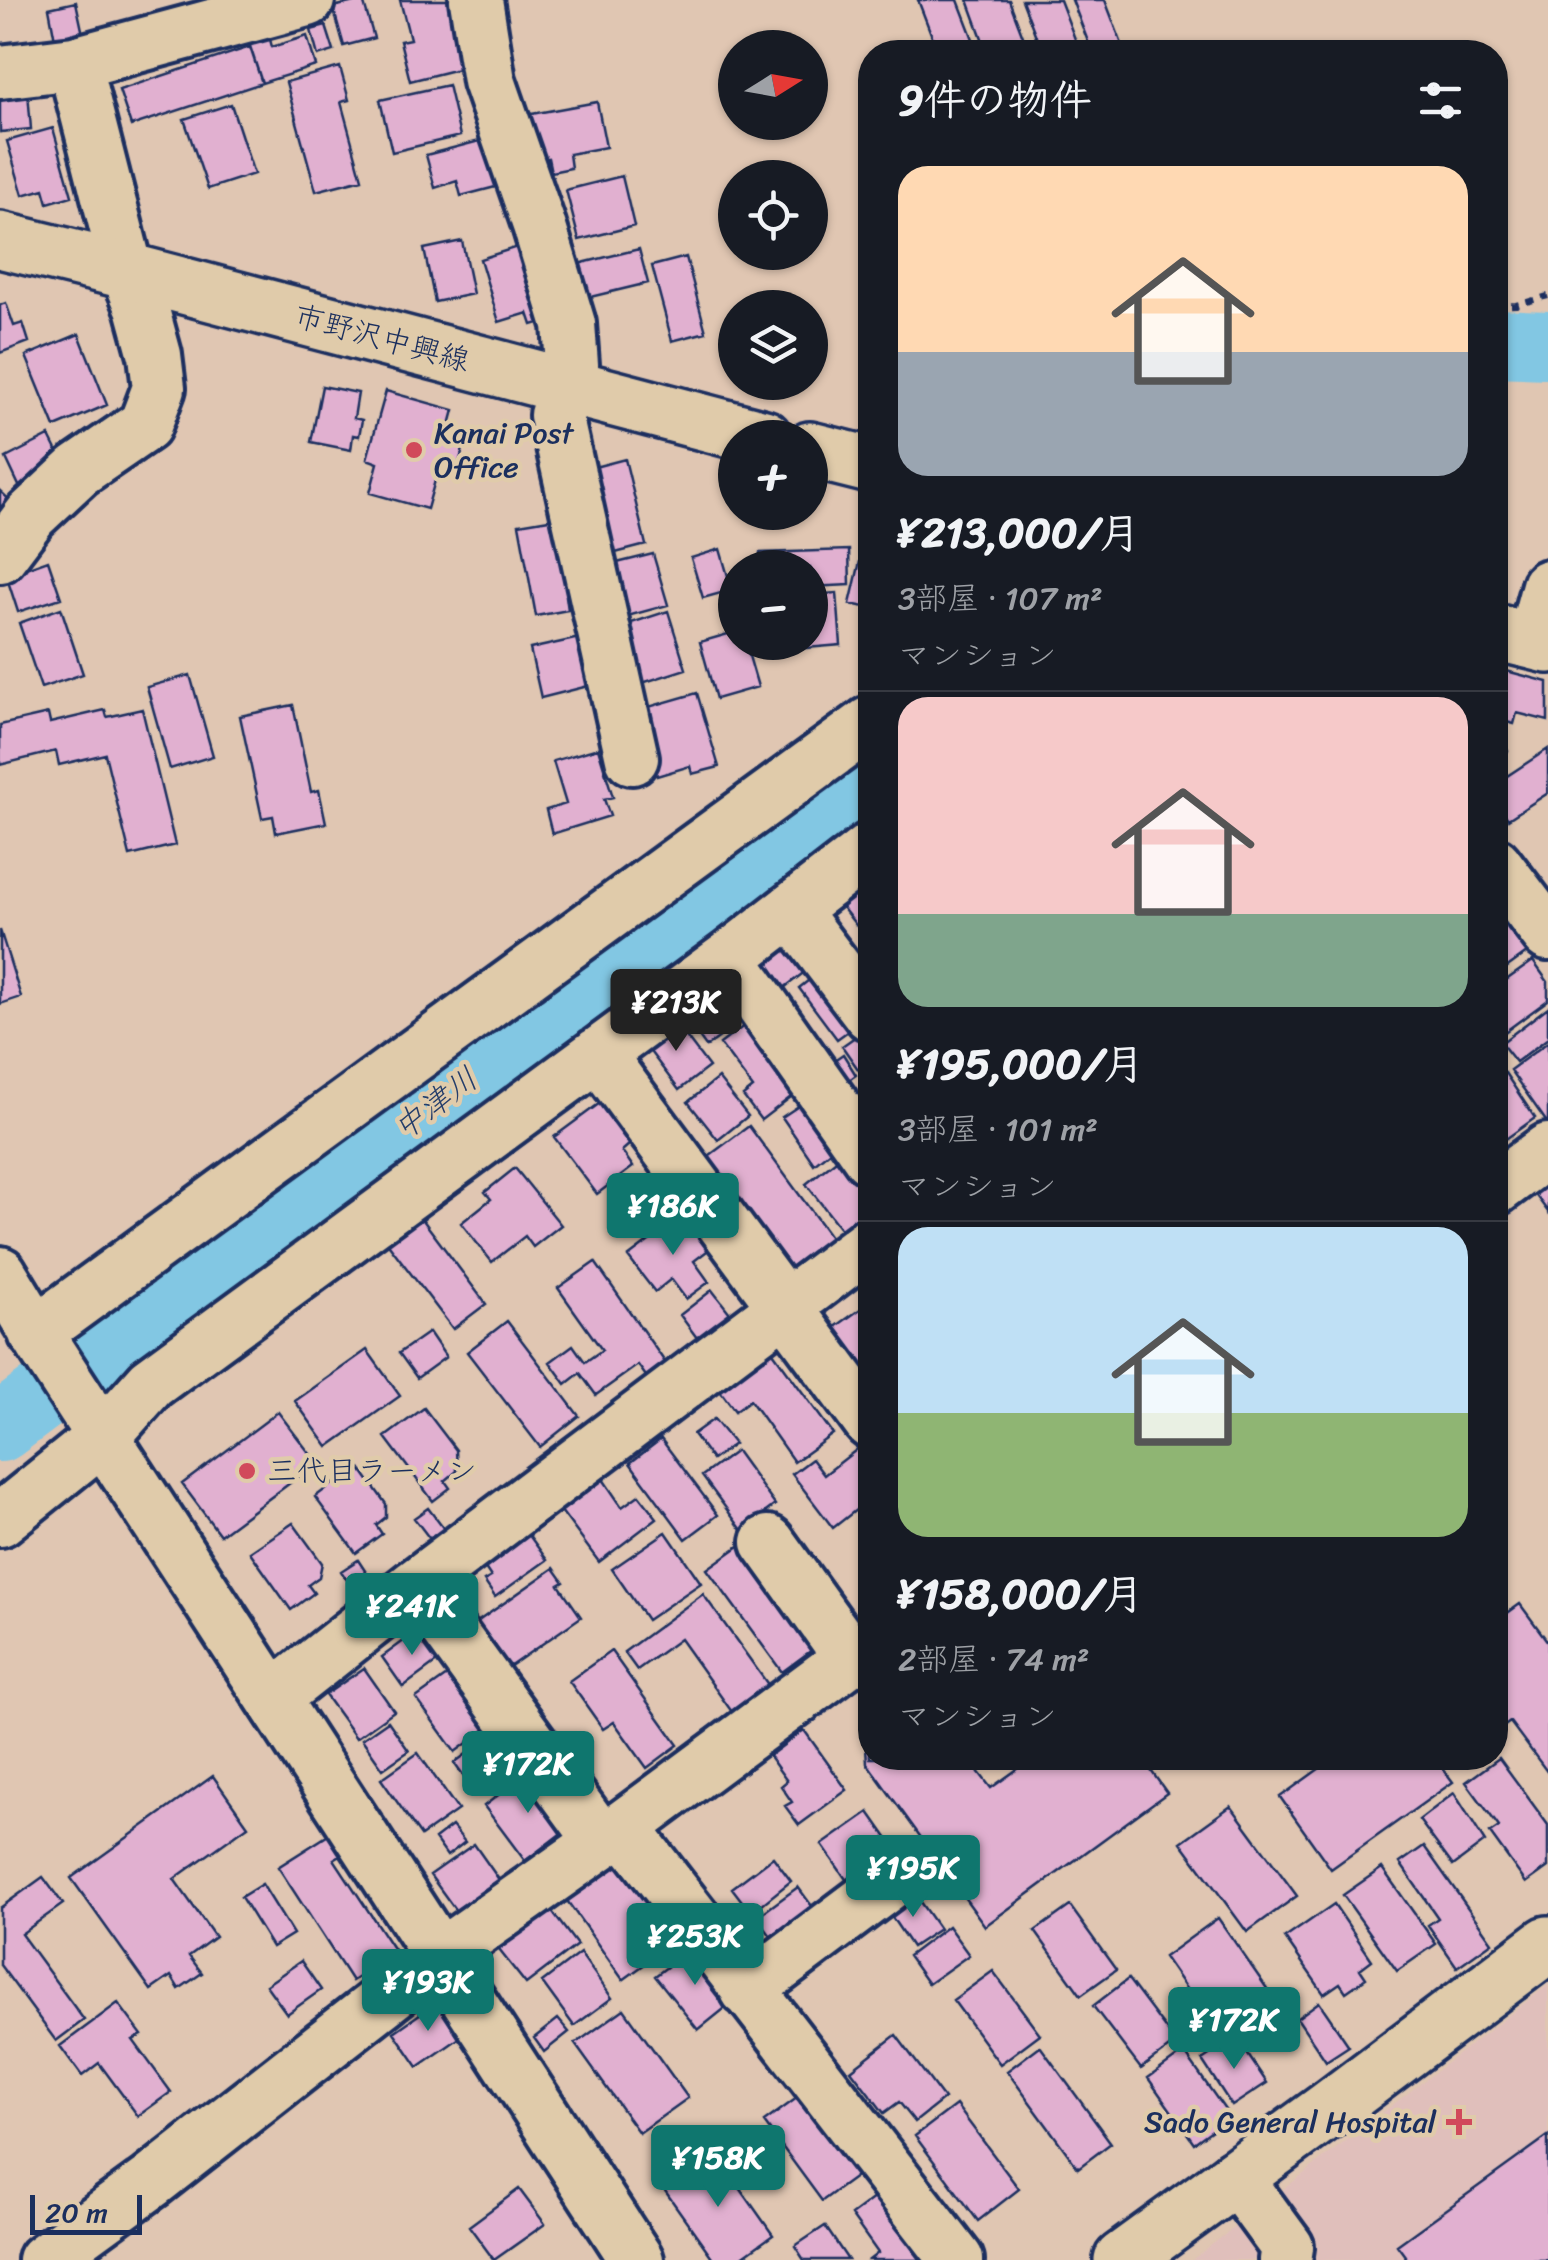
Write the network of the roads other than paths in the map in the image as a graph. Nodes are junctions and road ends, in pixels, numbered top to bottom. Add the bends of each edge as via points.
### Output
1 (308, 0) edge
2 (476, 0) edge
3 (215, 13) edge
4 (74, 63) junction
5 (0, 72) edge
6 (0, 240) edge
7 (128, 271) junction
8 (567, 386) junction
9 (718, 426) edge
10 (828, 454) edge
11 (858, 462) edge
12 (0, 556) edge
13 (1548, 586) edge
14 (1525, 639) edge
15 (858, 732) edge
16 (632, 758) dead end
17 (858, 868) edge
18 (1508, 881) edge
19 (792, 910) junction
20 (1548, 934) edge
21 (729, 958) junction
22 (858, 998) edge
23 (598, 1054) junction
24 (858, 1141) edge
25 (1548, 1150) edge
26 (1508, 1179) edge
27 (858, 1252) edge
28 (0, 1273) edge
29 (784, 1309) junction
30 (40, 1339) junction
31 (858, 1406) edge
32 (98, 1429) junction
33 (0, 1520) edge
34 (768, 1542) dead end
35 (416, 1585) junction
36 (858, 1647) edge
37 (858, 1653) edge
38 (274, 1698) junction
39 (612, 1834) junction
40 (895, 1878) dead end
41 (1548, 1944) edge
42 (440, 1956) junction
43 (747, 1990) junction
44 (1235, 2176) junction
45 (44, 2260) edge
46 (637, 2260) edge
47 (958, 2260) edge
48 (1122, 2260) edge
49 (1285, 2260) edge

1 - 3 street
2 - 8 street via 489,81 569,324
3 - 4 street
4 - 5 street
4 - 7 street
6 - 7 main road, 市野沢中興線
7 - 8 main road, 市野沢中興線
7 - 12 street via 159,388 145,425 78,471
8 - 9 main road, 市野沢中興線
8 - 16 street via 556,415
10 - 11 main road
13 - 14 street
15 - 30 street
17 - 19 street
18 - 20 street
19 - 21 street
19 - 22 street
21 - 23 street
21 - 24 street
23 - 29 street
23 - 32 street
25 - 26 street
27 - 29 street
28 - 30 street
29 - 31 street
29 - 35 street
30 - 32 street
32 - 33 street
32 - 38 street
34 - 36 street
35 - 38 street
35 - 39 street
37 - 39 street
38 - 42 street
39 - 42 street
39 - 43 street
40 - 43 street
41 - 44 main road
42 - 45 street
42 - 46 street
43 - 47 street
44 - 48 main road
44 - 49 street via 1287,2248

